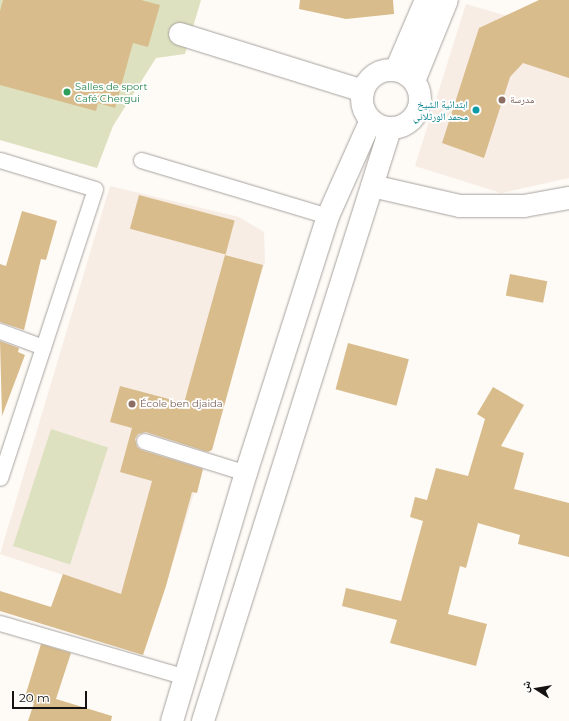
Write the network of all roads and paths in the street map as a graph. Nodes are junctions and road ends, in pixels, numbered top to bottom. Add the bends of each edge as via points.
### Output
1 (426, 0) edge
2 (447, 0) edge
3 (180, 34) dead end
4 (405, 76) junction
5 (363, 91) junction
6 (380, 125) junction
7 (0, 160) edge
8 (141, 160) dead end
9 (372, 186) junction
10 (569, 198) edge
11 (328, 216) junction
12 (0, 331) edge
13 (44, 347) junction
14 (144, 441) dead end
15 (246, 473) junction
16 (0, 478) edge
17 (0, 623) edge
18 (186, 677) junction
19 (172, 721) edge
20 (203, 721) edge

1 - 4 main road
2 - 4 main road
3 - 5 main road
4 - 5 main road via 388,70 372,77
4 - 6 main road via 420,99 419,108 408,123
5 - 6 main road via 364,109
6 - 9 main road
6 - 11 main road
7 - 13 lane via 95,189
8 - 11 lane
9 - 10 main road via 460,206 524,206
9 - 20 main road
11 - 15 main road
12 - 13 lane
13 - 16 lane
14 - 15 lane
15 - 18 main road
17 - 18 lane
18 - 19 main road

